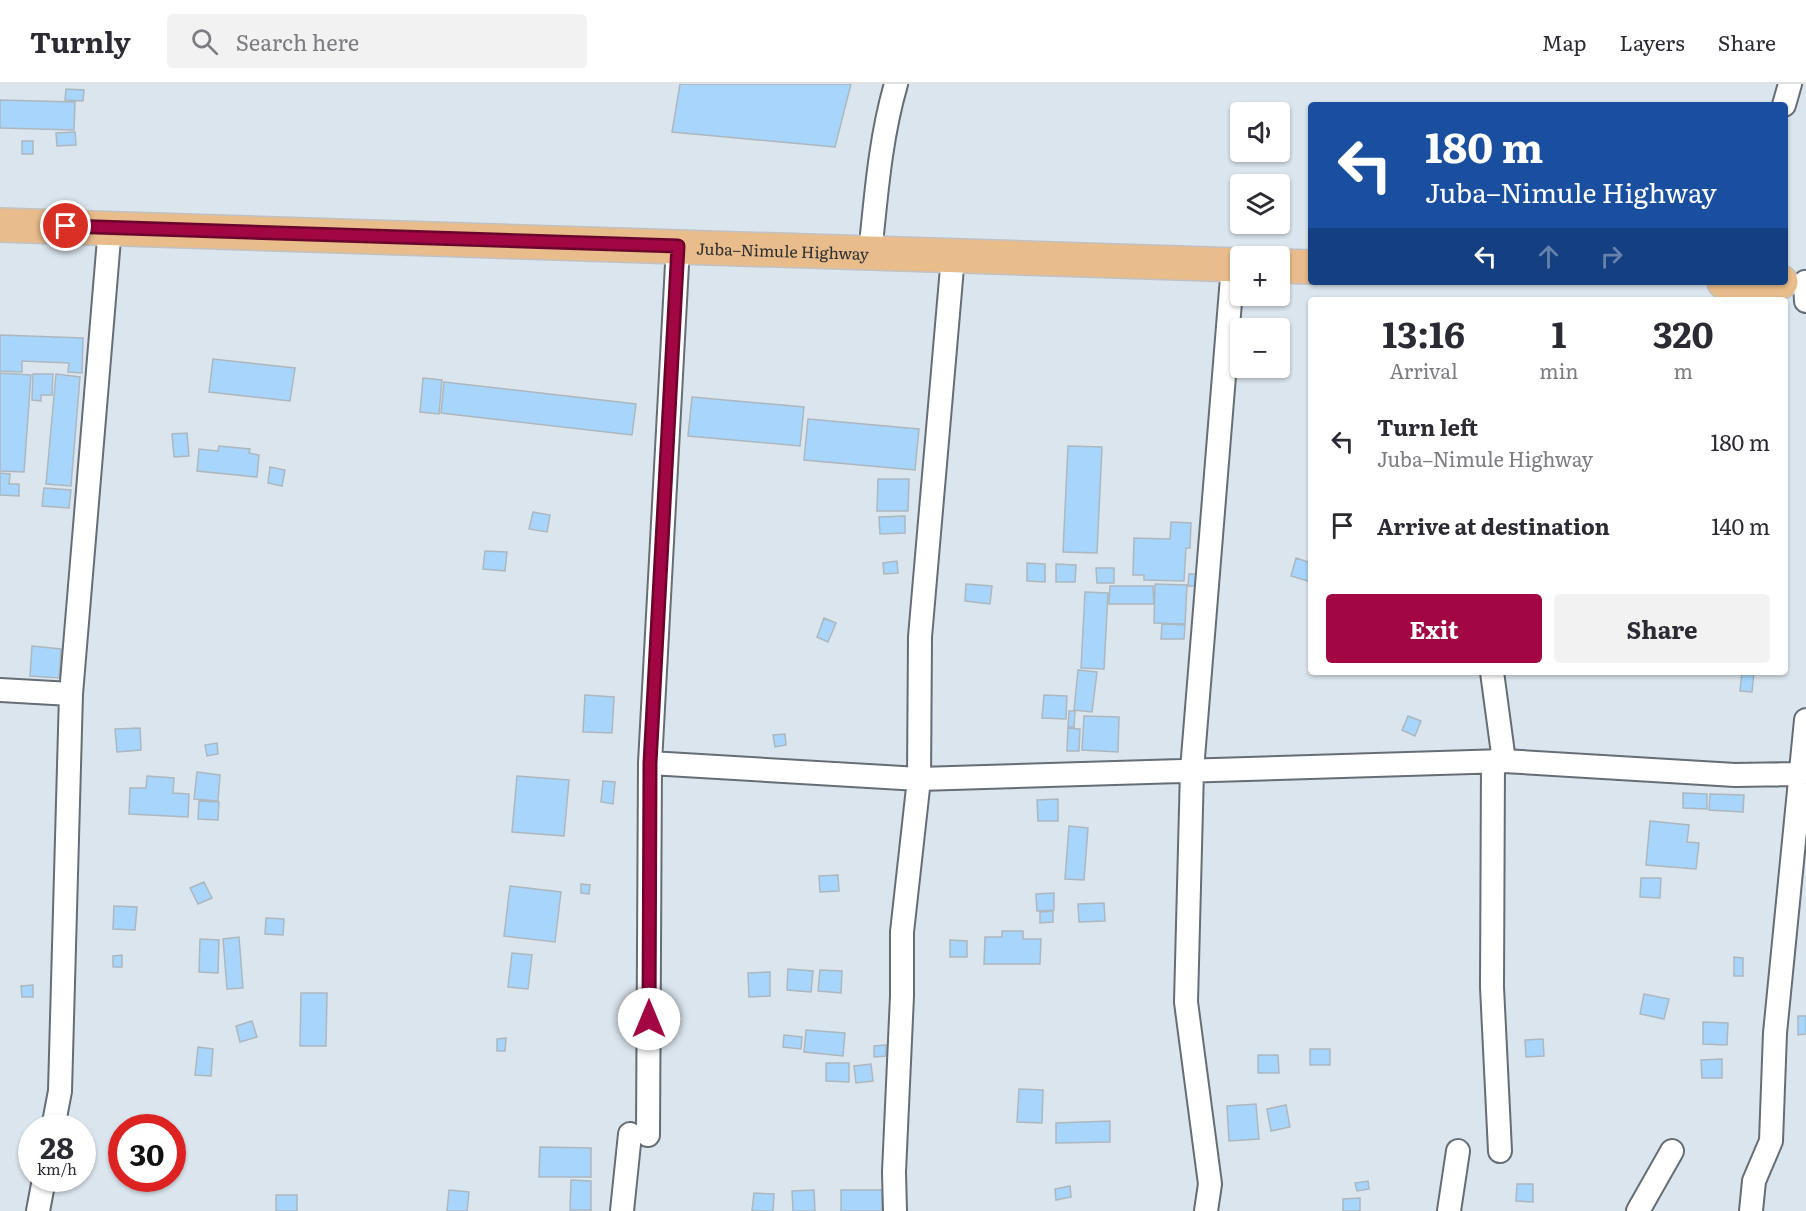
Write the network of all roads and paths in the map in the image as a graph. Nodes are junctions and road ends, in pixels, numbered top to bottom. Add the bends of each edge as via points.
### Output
1 (896, 84) edge
2 (1790, 84) edge
3 (1785, 102) edge
4 (0, 225) edge
5 (110, 227) junction
6 (678, 246) junction
7 (870, 254) junction
8 (953, 256) junction
9 (1230, 265) edge
10 (1290, 266) edge
11 (1308, 267) edge
12 (1788, 282) edge
13 (1806, 282) edge
14 (1806, 301) edge
15 (1233, 306) edge
16 (1492, 675) edge
17 (0, 690) edge
18 (71, 694) junction
19 (1806, 720) edge
20 (1498, 761) junction
21 (650, 763) junction
22 (1192, 770) junction
23 (1801, 774) junction
24 (919, 779) junction
25 (55, 1114) edge
26 (1458, 1151) dead end
27 (1500, 1151) dead end
28 (1672, 1151) dead end
29 (42, 1192) edge
30 (38, 1211) edge
31 (622, 1211) edge
32 (895, 1211) edge
33 (1206, 1211) edge
34 (1449, 1211) edge
35 (1638, 1211) edge
36 (1751, 1211) edge

1 - 7 street via 880,164
2 - 3 street
4 - 5 main road, Juba–Nimule Highway
5 - 6 main road, Juba–Nimule Highway
5 - 18 street
6 - 7 main road, Juba–Nimule Highway
6 - 21 street
7 - 8 main road, Juba–Nimule Highway
8 - 9 main road, Juba–Nimule Highway
8 - 24 street via 920,637
10 - 11 main road
12 - 13 main road
13 - 14 street
15 - 22 street
16 - 20 street
17 - 18 street
18 - 25 street via 60,1091
19 - 23 street
20 - 22 street
20 - 23 street via 1735,775
20 - 27 street via 1492,987
21 - 24 street
21 - 31 street via 639,1135
22 - 24 street
22 - 33 street via 1186,1002 1210,1184
23 - 36 street via 1775,1033 1771,1141 1754,1180
24 - 32 street via 902,932
26 - 34 street
28 - 35 street
29 - 30 street

